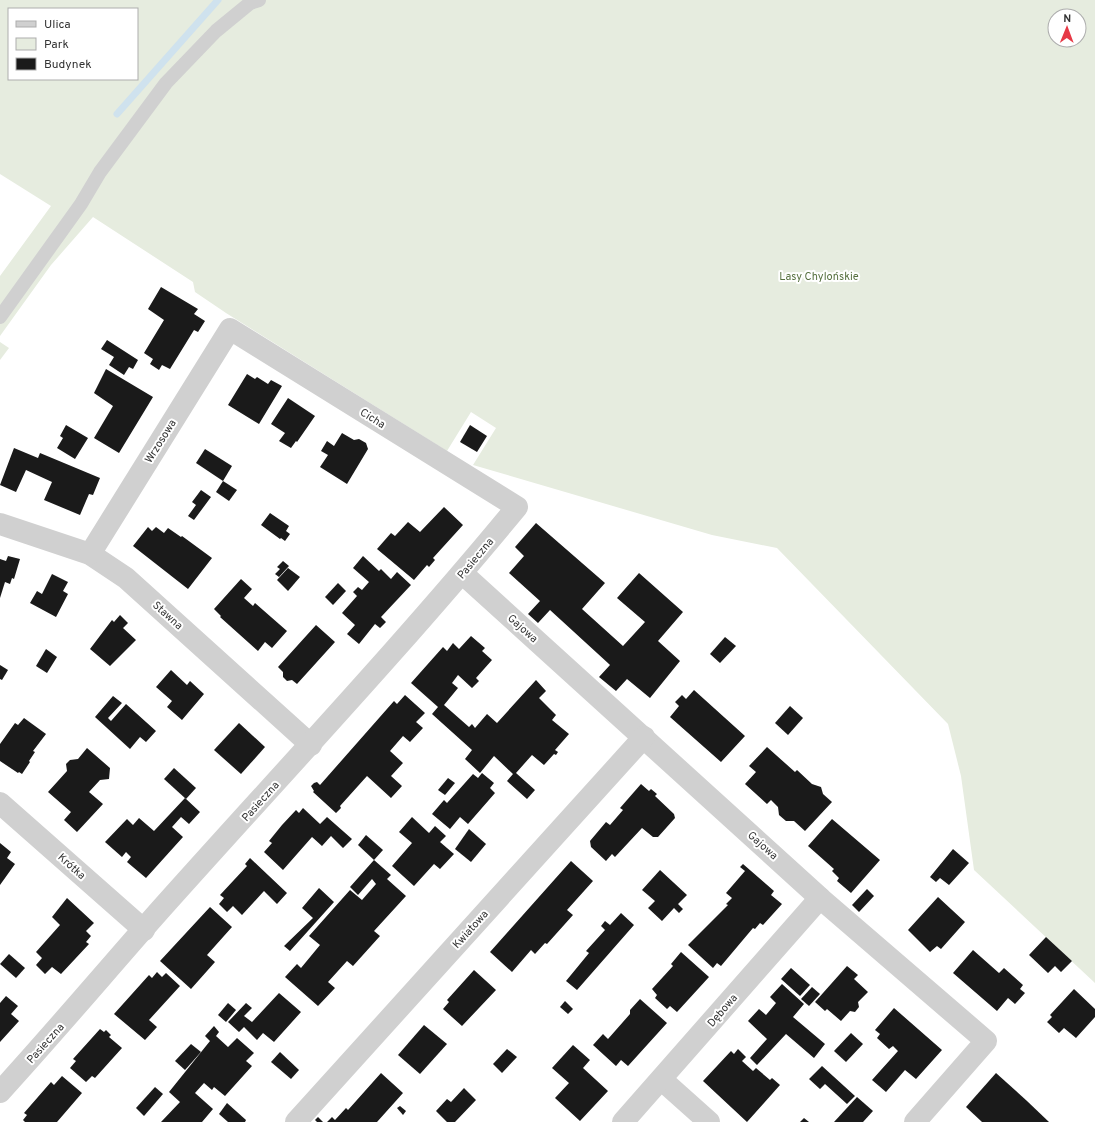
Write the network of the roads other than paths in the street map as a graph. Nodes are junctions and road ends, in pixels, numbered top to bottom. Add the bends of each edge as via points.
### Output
1 (259, 0) edge
2 (0, 317) edge
3 (230, 329) joint
4 (517, 507) joint
5 (0, 524) edge
6 (90, 554) junction
7 (463, 574) junction
8 (644, 737) junction
9 (311, 746) junction
10 (0, 803) edge
11 (820, 898) junction
12 (144, 930) junction
13 (662, 1080) junction
14 (0, 1092) edge
15 (296, 1122) edge
16 (623, 1122) edge
17 (709, 1122) edge
18 (915, 1122) edge

1 - 2 lane via 250,3 216,31 166,83 100,172 81,204
3 - 4 street, Cicha
3 - 6 street, Wrzosowa
4 - 7 street, Pasieczna
5 - 6 street, Stawna
6 - 9 street, Stawna via 126,578
7 - 8 street, Gajowa
7 - 9 street, Pasieczna
8 - 11 street, Gajowa
8 - 15 street, Kwiatowa
9 - 12 street, Pasieczna
10 - 12 street, Krótka
11 - 13 street, Dębowa
11 - 18 street, Gajowa via 986,1041
12 - 14 street, Pasieczna
13 - 16 street, Dębowa
13 - 17 street

